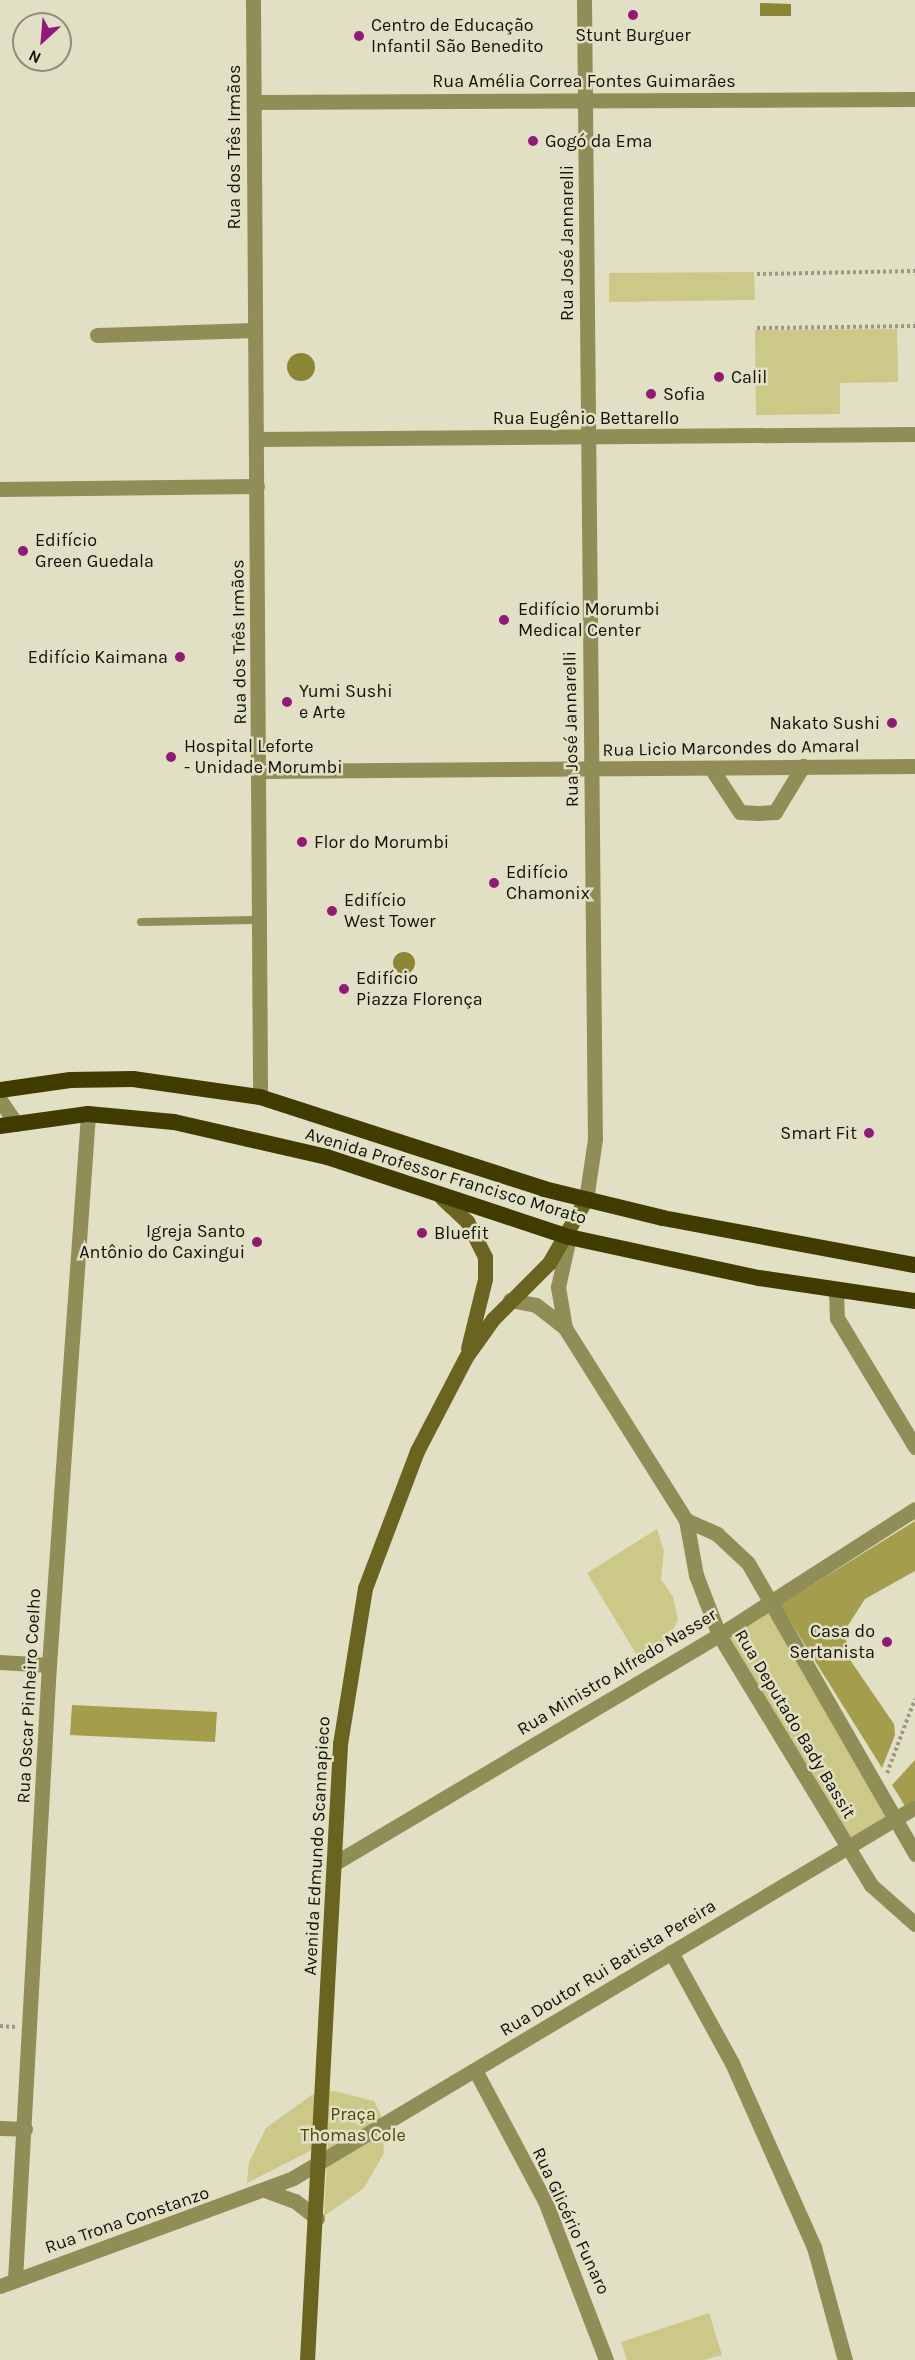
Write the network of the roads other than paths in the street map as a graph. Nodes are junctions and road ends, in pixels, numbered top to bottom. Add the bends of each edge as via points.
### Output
1 (253, 0) edge
2 (584, 0) edge
3 (915, 99) edge
4 (586, 100) junction
5 (254, 102) junction
6 (255, 330) junction
7 (97, 335) dead end
8 (915, 434) edge
9 (587, 438) junction
10 (257, 439) junction
11 (257, 486) junction
12 (0, 489) edge
13 (803, 766) junction
14 (915, 766) edge
15 (711, 768) junction
16 (591, 770) junction
17 (260, 771) junction
18 (261, 920) junction
19 (141, 922) dead end
20 (0, 1090) edge
21 (260, 1097) junction
22 (0, 1100) edge
23 (88, 1114) junction
24 (8, 1125) edge
25 (442, 1198) junction
26 (586, 1199) junction
27 (568, 1237) junction
28 (915, 1264) edge
29 (836, 1291) junction
30 (510, 1300) junction
31 (915, 1301) edge
32 (565, 1329) junction
33 (466, 1357) junction
34 (915, 1447) edge
35 (915, 1509) edge
36 (686, 1520) junction
37 (770, 1601) junction
38 (719, 1635) junction
39 (0, 1662) edge
40 (49, 1665) junction
41 (915, 1807) edge
42 (897, 1817) junction
43 (847, 1847) junction
44 (915, 1854) edge
45 (335, 1863) junction
46 (915, 1924) edge
47 (671, 1952) junction
48 (475, 2070) junction
49 (0, 2128) edge
50 (25, 2128) junction
51 (320, 2162) junction
52 (267, 2191) junction
53 (317, 2218) junction
54 (15, 2280) junction
55 (0, 2286) edge
56 (307, 2360) edge
57 (606, 2360) edge
58 (845, 2360) edge

1 - 5 street, Rua dos Três Irmãos
2 - 4 street, Rua José Jannarelli
3 - 4 street, Rua Amélia Correa Fontes Guimarães
4 - 5 street, Rua Amélia Correa Fontes Guimarães
4 - 9 street, Rua José Jannarelli
5 - 6 street, Rua dos Três Irmãos
6 - 7 street
6 - 10 street, Rua dos Três Irmãos
8 - 9 street, Rua Eugênio Bettarello
9 - 10 street, Rua Eugênio Bettarello
9 - 16 street, Rua José Jannarelli
10 - 11 street, Rua dos Três Irmãos
11 - 12 street
11 - 17 street, Rua dos Três Irmãos
13 - 14 street, Rua Licio Marcondes do Amaral
13 - 15 street, Rua Licio Marcondes do Amaral
13 - 15 street via 775,812 758,813 740,812
15 - 16 street, Rua Licio Marcondes do Amaral
16 - 17 street, Rua Licio Marcondes do Amaral
16 - 26 street, Rua José Jannarelli via 595,1139
17 - 18 street, Rua dos Três Irmãos
18 - 19 lane
18 - 21 street, Rua dos Três Irmãos
20 - 21 highway, Avenida Professor Francisco Morato via 70,1080 133,1079
21 - 26 highway, Avenida Professor Francisco Morato
22 - 24 street
23 - 24 highway, Avenida Professor Francisco Morato
23 - 25 highway, Avenida Professor Francisco Morato via 174,1122 270,1142
23 - 40 street, Rua Oscar Pinheiro Coelho
25 - 27 highway, Avenida Professor Francisco Morato
25 - 33 main road, Avenida Edmundo Scannapieco via 467,1221 485,1257 485,1279
26 - 27 main road, Rua José Jannarelli
26 - 28 highway, Avenida Professor Francisco Morato
27 - 29 highway, Avenida Professor Francisco Morato
27 - 30 main road, Avenida Edmundo Scannapieco
27 - 32 street, Rua Deputado Bady Bassit via 558,1287
29 - 31 highway, Avenida Professor Francisco Morato
29 - 34 street via 837,1318
30 - 32 street, Rua Deputado Bady Bassit via 537,1305
30 - 33 main road, Avenida Edmundo Scannapieco
32 - 36 street, Rua Deputado Bady Bassit
33 - 45 main road, Avenida Edmundo Scannapieco via 417,1450 365,1588 342,1733
35 - 37 street, Rua Ministro Alfredo Nasser
36 - 37 street, Rua Deputado Bady Bassit via 734,1546
36 - 38 street, Rua Deputado Bady Bassit via 702,1597
37 - 38 street, Rua Ministro Alfredo Nasser
37 - 42 street, Rua Deputado Bady Bassit
38 - 43 street, Rua Deputado Bady Bassit
38 - 45 street, Rua Ministro Alfredo Nasser
39 - 40 street
40 - 50 street, Rua Oscar Pinheiro Coelho
41 - 42 street, Rua Doutor Rui Batista Pereira
42 - 43 street, Rua Doutor Rui Batista Pereira
42 - 44 street, Rua Deputado Bady Bassit
43 - 46 street, Rua Deputado Bady Bassit via 871,1886
43 - 47 street, Rua Doutor Rui Batista Pereira
45 - 51 main road, Avenida Edmundo Scannapieco
47 - 48 street, Rua Doutor Rui Batista Pereira
47 - 58 street via 732,2063 814,2247
48 - 51 street, Rua Doutor Rui Batista Pereira
48 - 57 street, Rua Glicério Funaro via 546,2201
49 - 50 street
50 - 54 street, Rua Oscar Pinheiro Coelho
51 - 52 street, Rua Trona Constanzo
51 - 53 main road, Avenida Edmundo Scannapieco
52 - 53 street via 295,2201
52 - 54 street, Rua Trona Constanzo
53 - 56 main road, Avenida Edmundo Scannapieco
54 - 55 street, Rua Trona Constanzo

